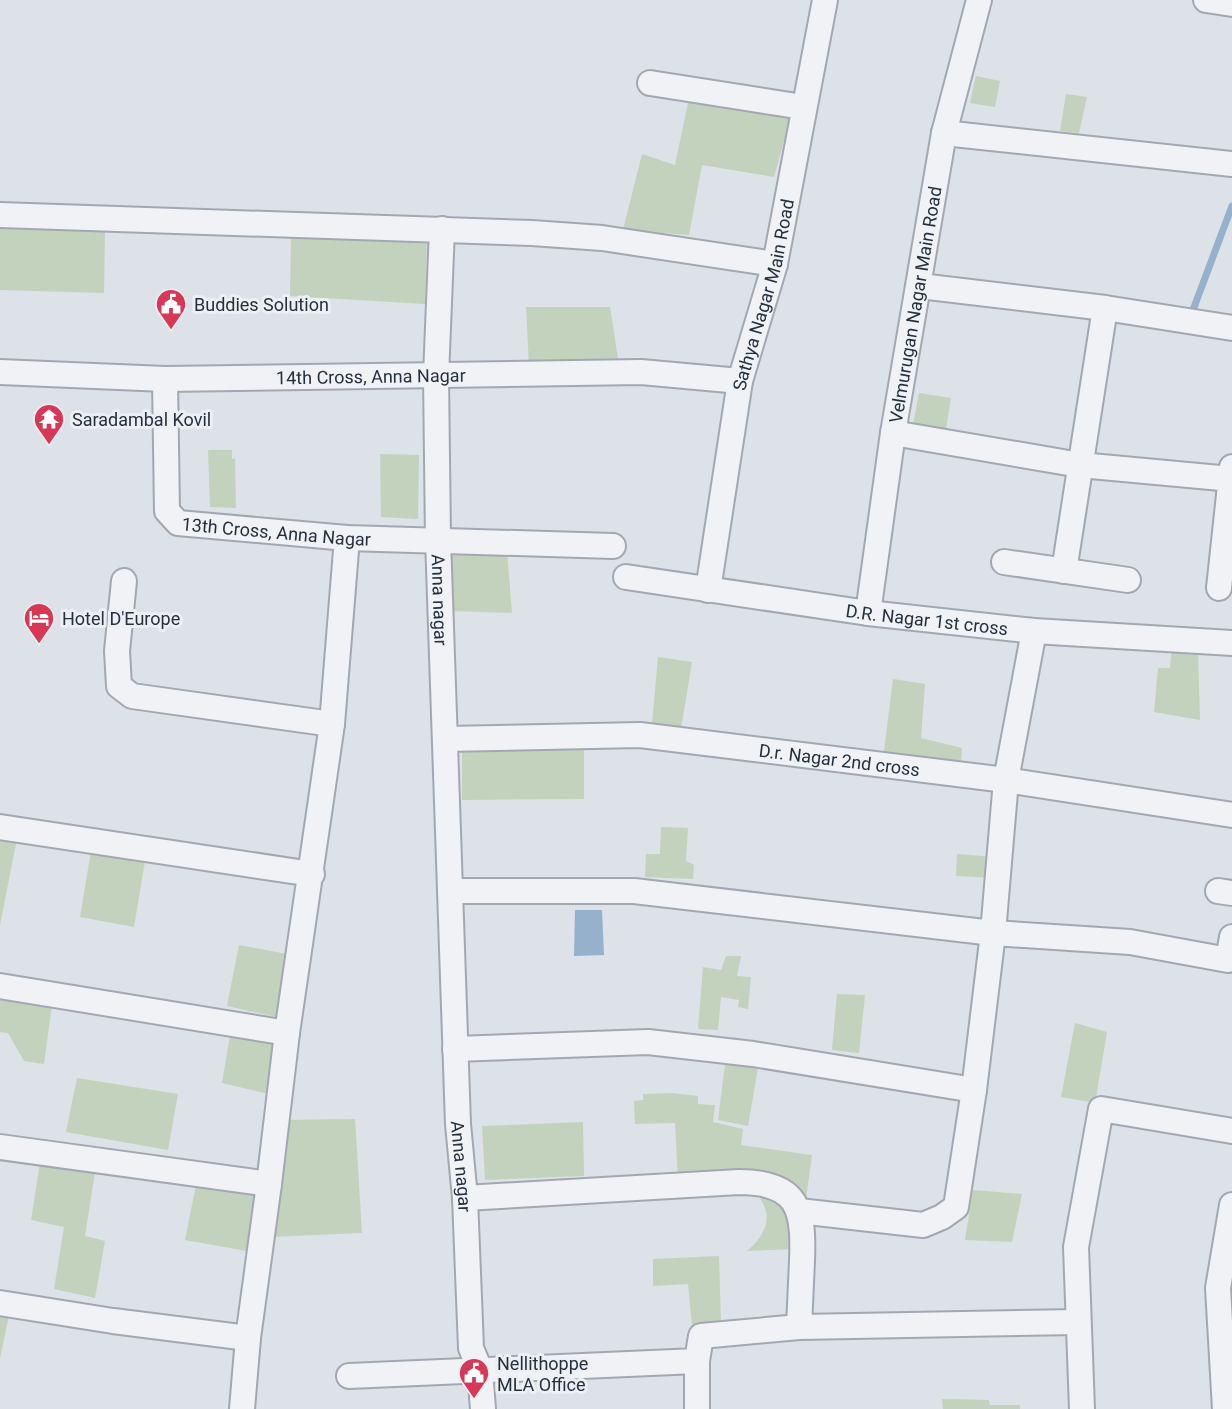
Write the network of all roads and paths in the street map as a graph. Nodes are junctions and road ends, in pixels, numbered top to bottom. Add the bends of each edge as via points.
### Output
1 (825, 0) edge
2 (978, 0) edge
3 (1206, 0) edge
4 (1232, 4) edge
5 (650, 83) dead end
6 (803, 107) junction
7 (944, 133) junction
8 (1232, 164) edge
9 (0, 215) edge
10 (442, 229) junction
11 (775, 264) junction
12 (920, 286) junction
13 (1105, 309) junction
14 (1232, 328) edge
15 (0, 372) edge
16 (436, 376) junction
17 (165, 379) junction
18 (740, 381) junction
19 (893, 433) junction
20 (1080, 465) junction
21 (1231, 475) edge
22 (347, 538) junction
23 (438, 539) junction
24 (613, 546) dead end
25 (1004, 562) dead end
26 (1064, 571) junction
27 (626, 577) dead end
28 (1128, 580) dead end
29 (124, 581) dead end
30 (1219, 588) dead end
31 (708, 590) junction
32 (868, 613) junction
33 (1034, 631) junction
34 (1232, 643) edge
35 (332, 724) junction
36 (445, 739) junction
37 (1006, 780) junction
38 (1232, 815) edge
39 (0, 827) edge
40 (312, 874) junction
41 (450, 891) junction
42 (993, 933) junction
43 (1232, 937) edge
44 (0, 986) edge
45 (287, 1034) junction
46 (455, 1049) junction
47 (974, 1090) junction
48 (1232, 1131) edge
49 (0, 1147) edge
50 (270, 1184) junction
51 (465, 1198) junction
52 (1232, 1205) edge
53 (799, 1211) junction
54 (0, 1303) edge
55 (1078, 1322) junction
56 (799, 1327) junction
57 (248, 1338) junction
58 (697, 1361) junction
59 (480, 1370) junction
60 (349, 1376) dead end
61 (242, 1409) edge
62 (483, 1409) edge
63 (697, 1409) edge
64 (1082, 1409) edge
65 (1225, 1409) edge

1 - 6 street, Sathya Nagar Main Road
2 - 7 street, Velmurugan Nagar Main Road
3 - 4 street
5 - 6 street
6 - 11 street, Sathya Nagar Main Road
7 - 8 street
7 - 12 street, Velmurugan Nagar Main Road
9 - 10 street
10 - 11 street via 594,237
10 - 16 street, Anna nagar
11 - 18 street, Sathya Nagar Main Road
12 - 13 street
12 - 19 street, Velmurugan Nagar Main Road
13 - 14 street
13 - 20 street
15 - 17 street, 14th Cross, Anna Nagar
16 - 17 street, 14th Cross, Anna Nagar
16 - 18 street, 14th Cross, Anna Nagar via 641,372
16 - 23 street, Anna nagar
17 - 22 street, 13th Cross, Anna Nagar via 167,511 178,523
18 - 31 street, Sathya Nagar Main Road
19 - 20 street
19 - 32 street, Velmurugan Nagar Main Road
20 - 21 street
20 - 26 street
21 - 30 street
22 - 23 street, 13th Cross, Anna Nagar
22 - 35 street
23 - 24 street
23 - 36 street, Anna nagar
25 - 26 street
26 - 28 street
27 - 31 street, D.R. Nagar 1st cross
29 - 35 street via 117,651 119,686 132,696
31 - 32 street, D.R. Nagar 1st cross
32 - 33 street, D.R. Nagar 1st cross
33 - 34 street, D.R. Nagar 1st cross
33 - 37 street
35 - 40 street
36 - 37 street, D.r. Nagar 2nd cross via 640,735
36 - 41 street, Anna nagar
37 - 38 street, D.r. Nagar 2nd cross
37 - 42 street
39 - 40 street
40 - 45 street
41 - 42 street via 634,891
41 - 46 street, Anna nagar
42 - 43 street via 1130,942 1228,960
42 - 47 street
44 - 45 street
45 - 50 street
46 - 47 street via 649,1042
46 - 51 street, Anna nagar
47 - 53 street via 956,1207 942,1217 923,1225
48 - 55 street via 1101,1110 1076,1247
49 - 50 street
50 - 57 street
51 - 53 street via 757,1182 785,1193
51 - 59 street, Anna nagar via 471,1348
52 - 65 street via 1218,1288
53 - 56 street via 804,1231
54 - 57 street
55 - 56 street
55 - 64 street
56 - 58 street via 701,1336
57 - 61 street
58 - 59 street
58 - 63 street
59 - 60 street
59 - 62 street, Anna nagar

